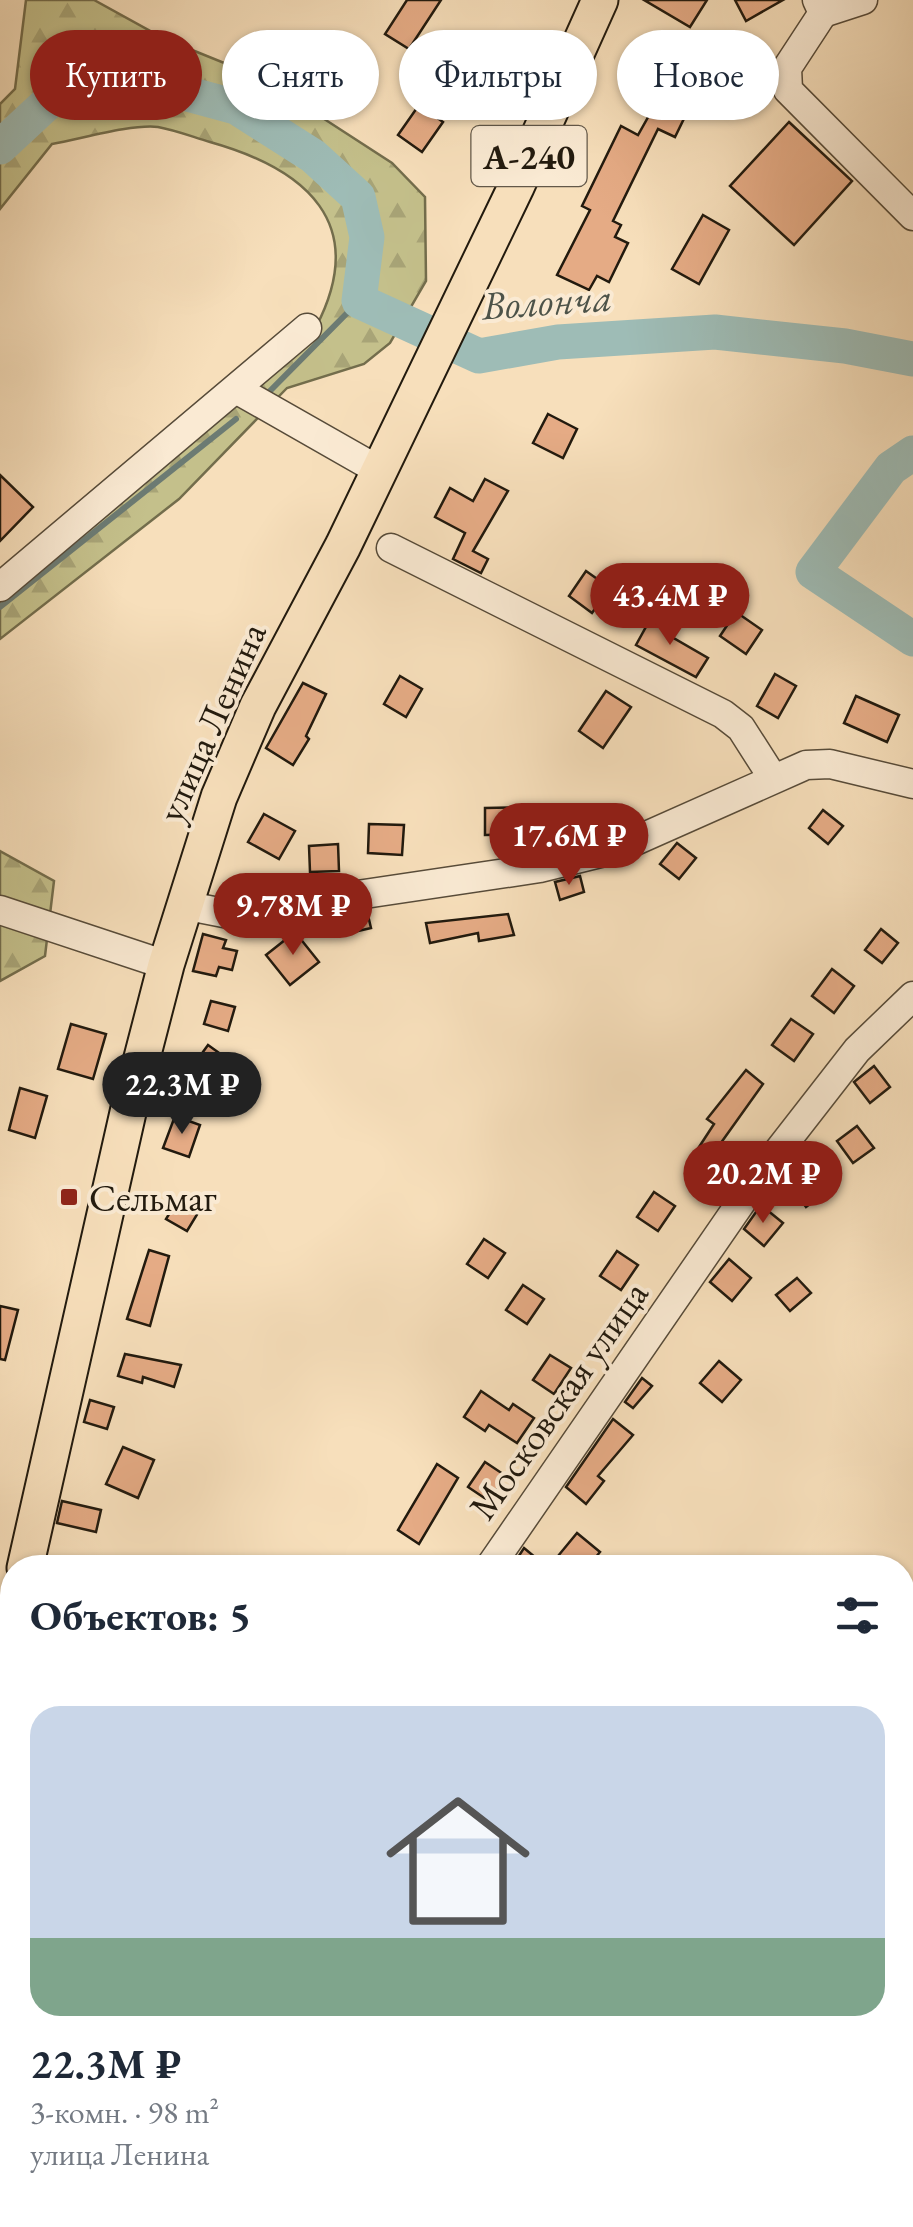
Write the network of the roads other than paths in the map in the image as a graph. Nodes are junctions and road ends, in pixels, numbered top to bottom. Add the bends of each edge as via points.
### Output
1 (600, 0) edge
2 (863, 0) edge
3 (820, 7) edge
4 (913, 216) edge
5 (308, 328) dead end
6 (236, 390) junction
7 (380, 471) junction
8 (390, 548) dead end
9 (0, 587) edge
10 (773, 778) junction
11 (913, 784) edge
12 (183, 905) junction
13 (0, 910) edge
14 (166, 965) junction
15 (913, 996) edge
16 (28, 1555) edge
17 (498, 1555) edge

1 - 7 main road, улица Ленина / А-240
2 - 3 street
3 - 4 street via 786,68 788,90
5 - 6 street
6 - 7 street
6 - 9 street
7 - 12 main road, улица Ленина / А-240 via 236,753
8 - 10 street via 723,714 741,728
10 - 11 street via 830,764
10 - 12 street via 617,849 540,868 229,914
12 - 14 main road, улица Ленина / А-240
13 - 14 street
14 - 16 main road, улица Ленина / А-240
15 - 17 street, Московская улица via 857,1050 762,1172

